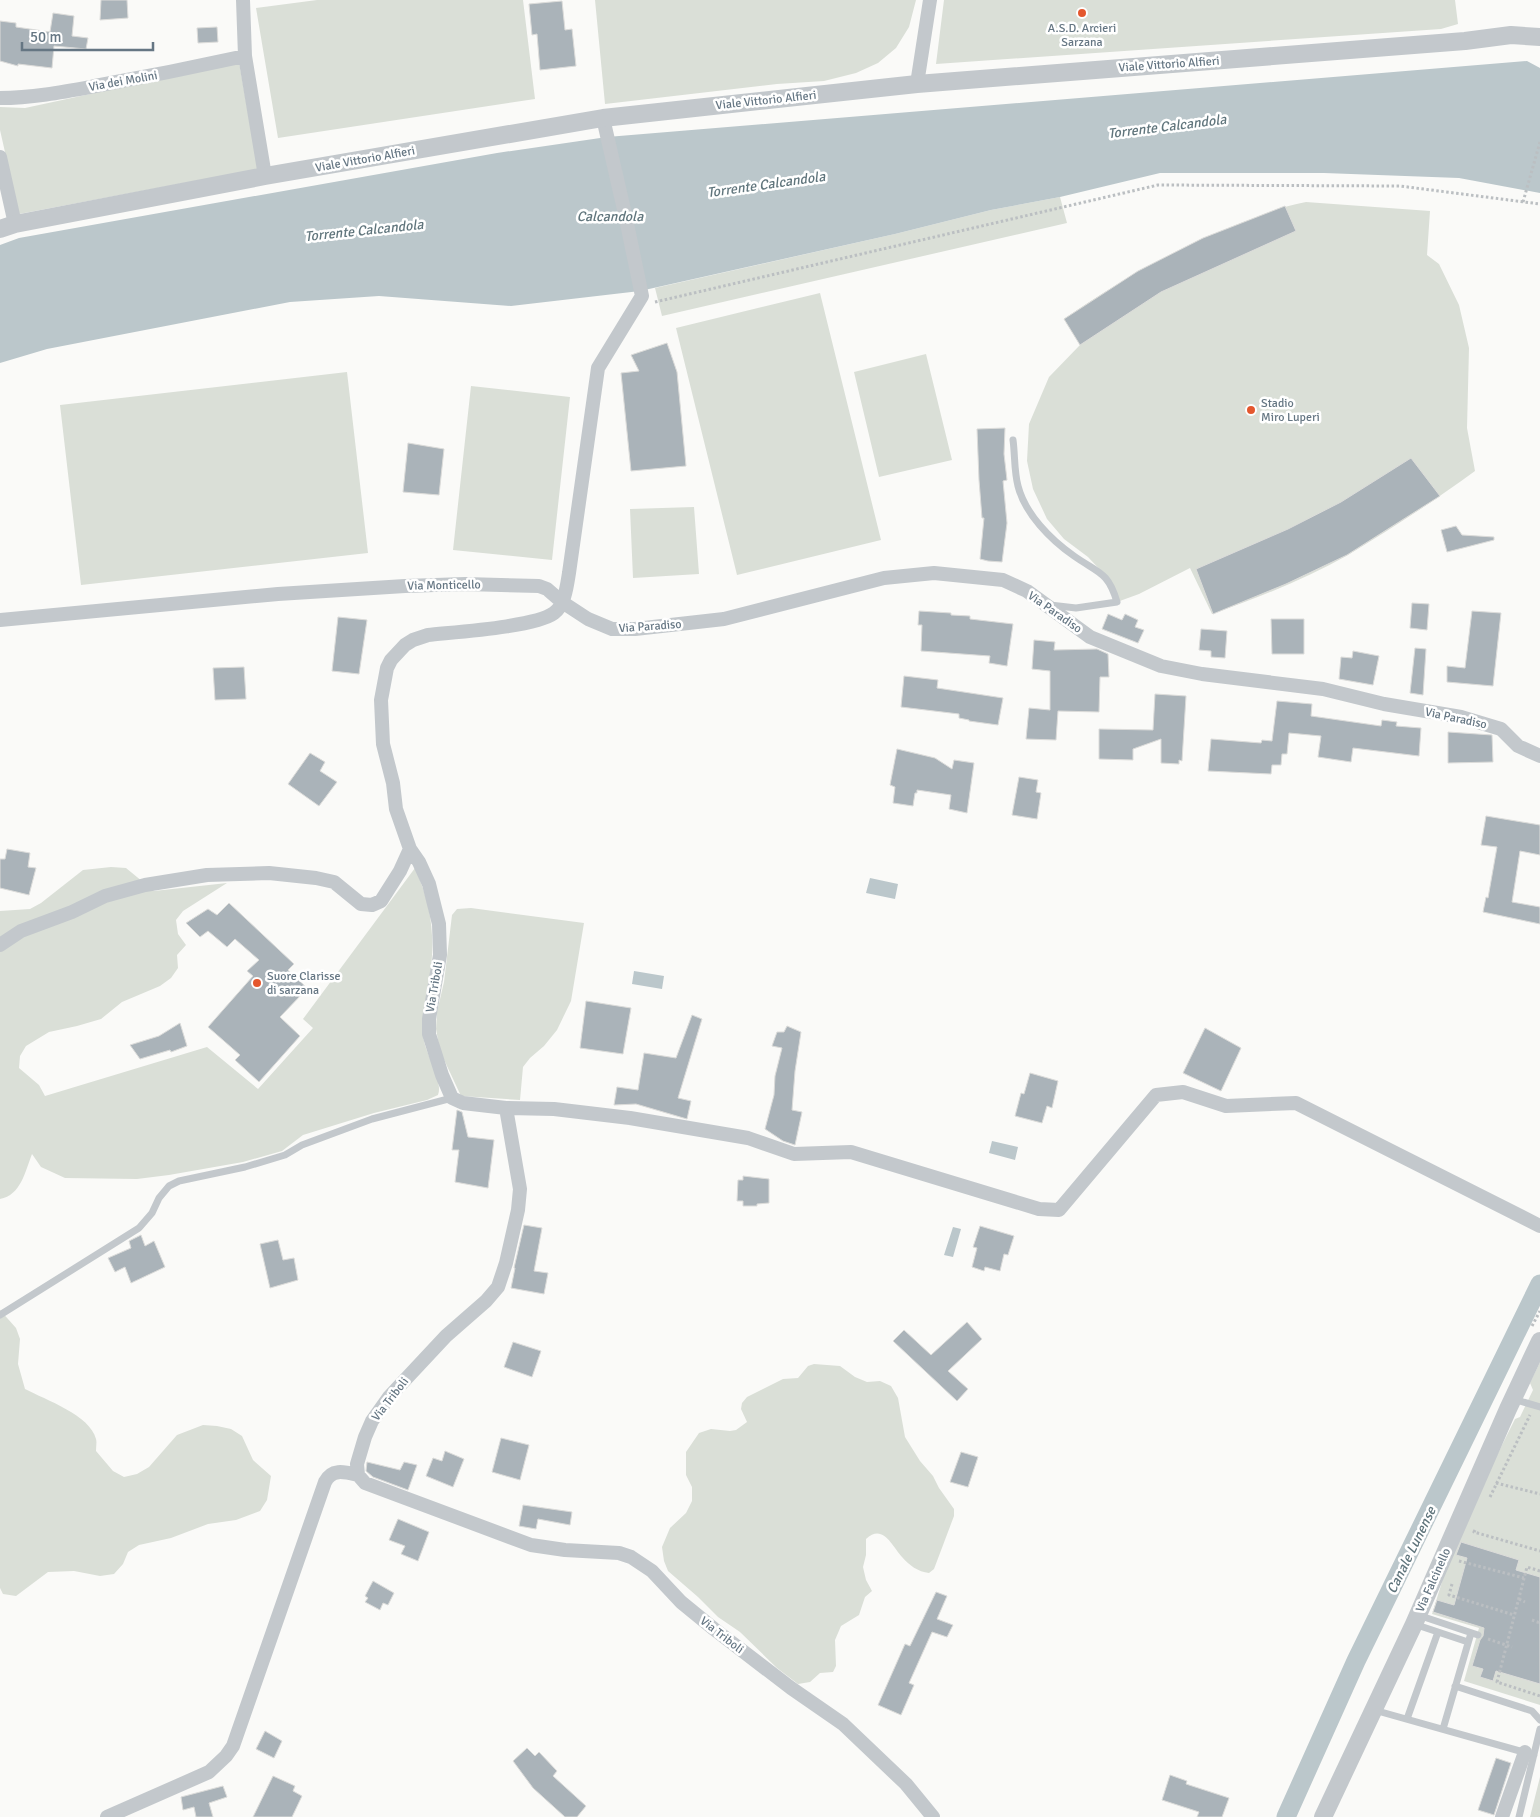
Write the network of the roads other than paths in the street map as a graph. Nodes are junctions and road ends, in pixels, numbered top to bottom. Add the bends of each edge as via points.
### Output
1 (243, 0) edge
2 (930, 0) edge
3 (1540, 37) edge
4 (245, 56) junction
5 (917, 84) junction
6 (0, 98) edge
7 (602, 118) junction
8 (0, 157) edge
9 (265, 176) junction
10 (8, 227) edge
11 (1014, 440) dead end
12 (562, 602) junction
13 (1045, 604) junction
14 (0, 620) edge
15 (1540, 756) edge
16 (410, 849) junction
17 (0, 945) edge
18 (452, 1098) junction
19 (506, 1108) junction
20 (1540, 1226) edge
21 (0, 1315) edge
22 (1540, 1341) edge
23 (1513, 1399) junction
24 (1537, 1406) edge
25 (358, 1474) junction
26 (1416, 1620) junction
27 (1438, 1632) junction
28 (1468, 1642) junction
29 (1455, 1686) junction
30 (1374, 1710) junction
31 (1407, 1719) junction
32 (1540, 1720) edge
33 (1443, 1729) junction
34 (1540, 1729) edge
35 (1530, 1753) junction
36 (107, 1817) edge
37 (933, 1817) edge
38 (1323, 1817) edge
39 (1502, 1817) edge
40 (1519, 1817) edge

1 - 4 street
2 - 5 street
3 - 5 street, Viale Vittorio Alfieri via 1511,35
4 - 6 street, Via dei Molini via 76,90
4 - 9 street
5 - 7 street, Viale Vittorio Alfieri
7 - 9 street, Viale Vittorio Alfieri
7 - 12 street via 642,296 598,368 569,573
8 - 10 street
9 - 10 street, Viale Vittorio Alfieri
11 - 13 lane via 1018,485 1034,518 1054,541 1105,575 1117,602 1076,608
12 - 13 street, Via Paradiso via 588,619 612,629 635,628 724,619 884,578 934,573 1003,580
12 - 14 street, Via Monticello via 539,586 465,584 278,594
12 - 16 street, Via Triboli via 556,612 526,623 428,635 413,640 391,660 381,700 383,744 396,809
13 - 15 street, Via Paradiso via 1090,637 1161,666 1324,689 1384,704 1461,717 1501,729 1518,746
16 - 17 street via 381,901 372,905 361,904 334,882 316,878 269,873 206,875 145,885 104,896 21,931
16 - 18 street, Via Triboli via 429,884 439,924 440,955 429,1034
18 - 19 street via 463,1103
18 - 21 lane via 372,1119 302,1145 286,1155 179,1180 168,1186 139,1228
19 - 20 street via 554,1109 630,1118 748,1138 794,1154 851,1152 1039,1209 1060,1210 1156,1095 1183,1092 1226,1106 1296,1103
19 - 25 street, Via Triboli via 520,1189 518,1210 498,1287 389,1397 372,1421 365,1438 357,1464
22 - 23 street, Via Falcinello
23 - 24 lane
23 - 26 street, Via Falcinello
25 - 36 street via 337,1472 328,1476 325,1482 233,1746 226,1756 209,1772
25 - 37 street, Via Triboli via 365,1482 531,1545 619,1553 631,1557 652,1571 701,1618 843,1724 906,1784
26 - 27 lane
26 - 28 lane via 1474,1634
26 - 30 street, Via Falcinello
27 - 28 lane
27 - 31 lane
28 - 29 lane
29 - 32 lane via 1532,1711
29 - 33 lane
30 - 31 lane
30 - 38 street, Via Falcinello
31 - 33 lane
33 - 35 lane
34 - 35 lane
35 - 39 street
35 - 40 lane

